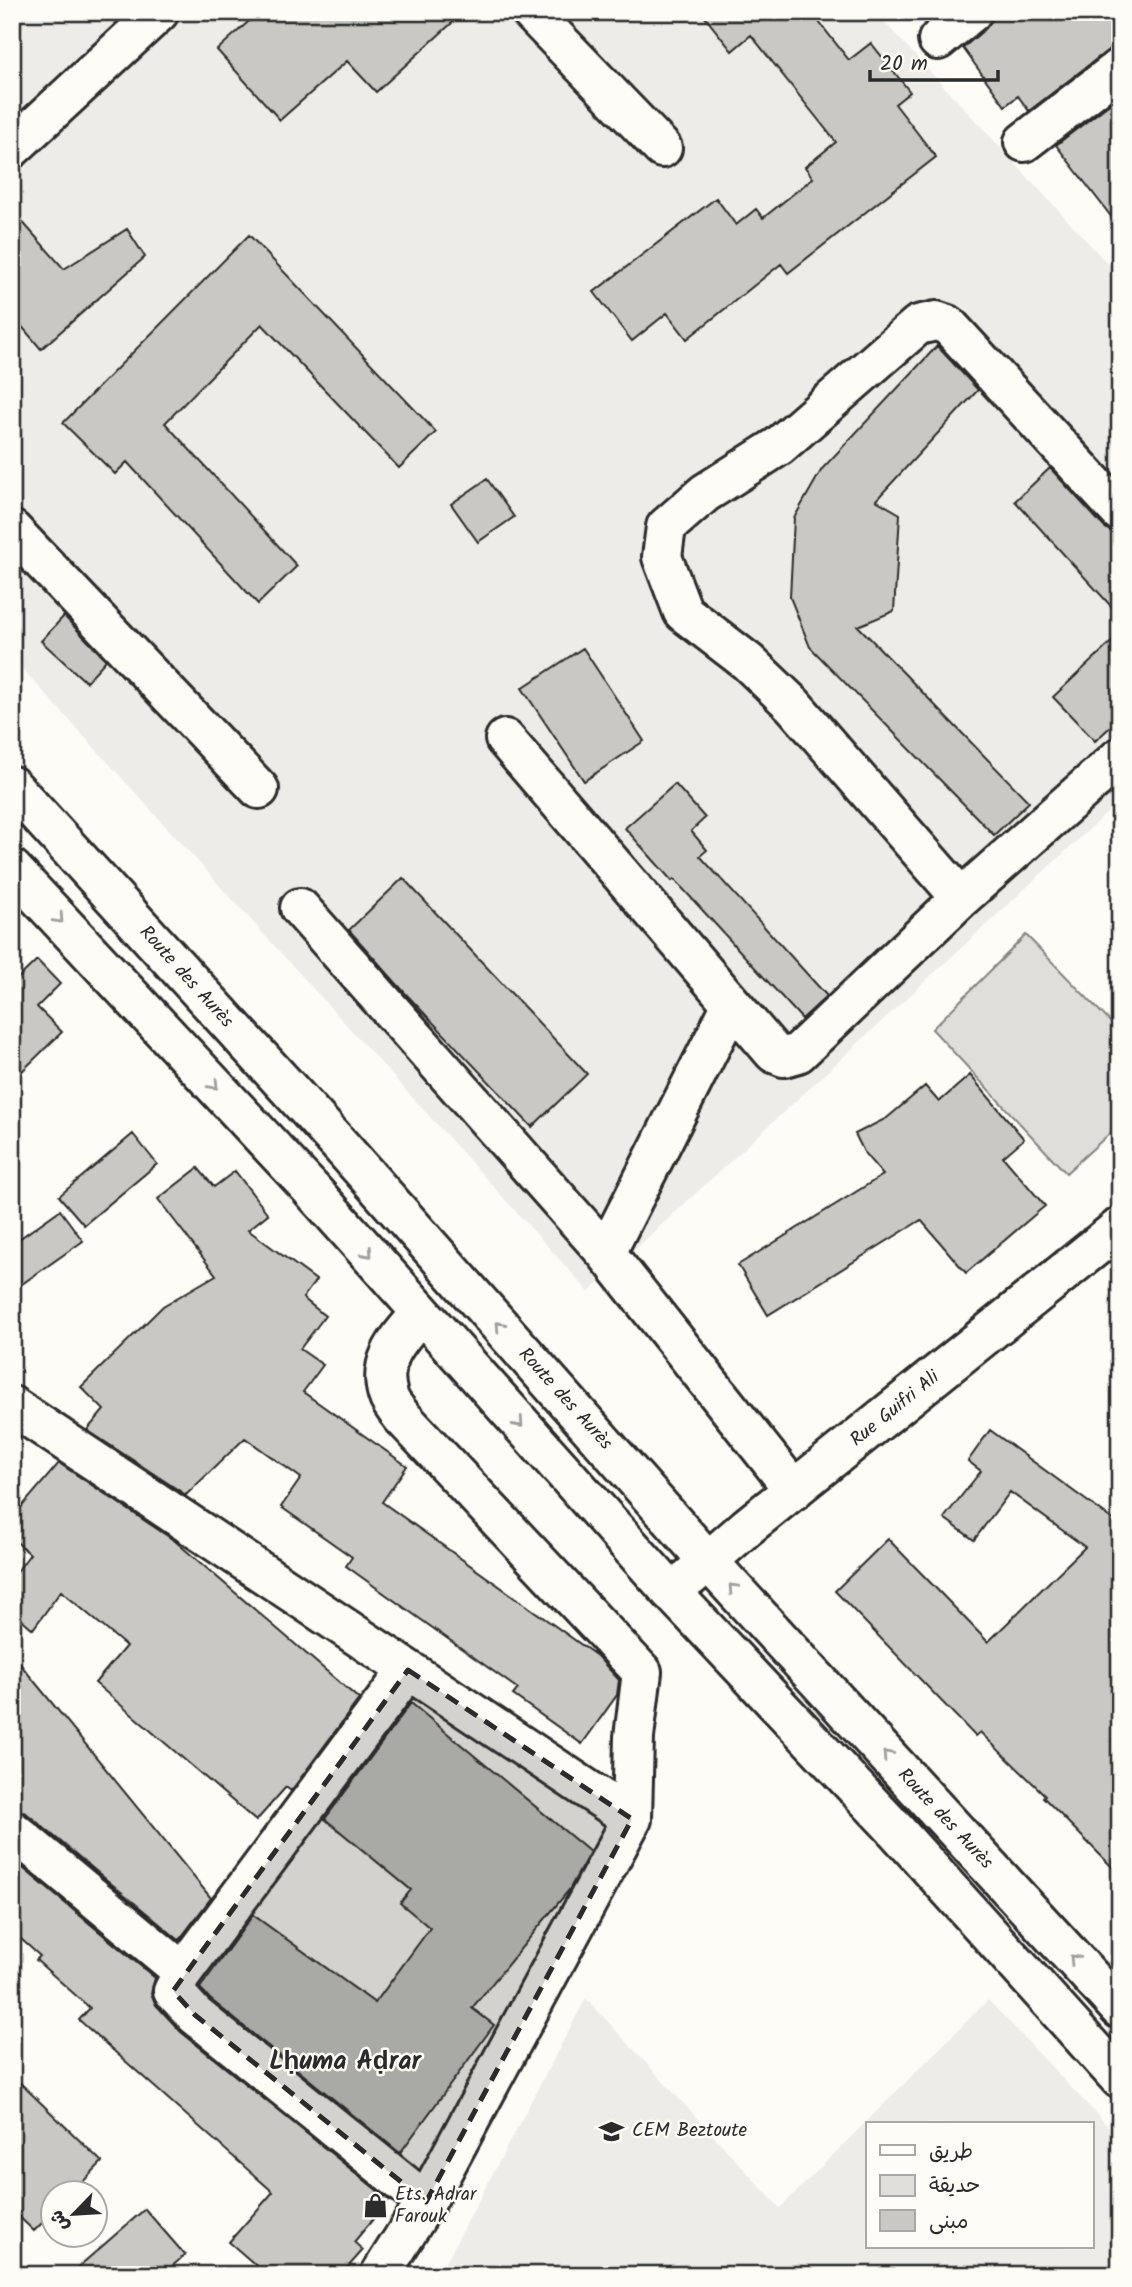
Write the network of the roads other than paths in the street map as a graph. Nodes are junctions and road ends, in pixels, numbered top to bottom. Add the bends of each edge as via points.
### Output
1 (159, 12) edge
2 (531, 12) edge
3 (972, 12) edge
4 (938, 40) dead end
5 (1120, 68) edge
6 (1024, 142) dead end
7 (12, 148) edge
8 (662, 148) dead end
9 (1120, 512) edge
10 (12, 530) edge
11 (505, 740) dead end
12 (1120, 757) edge
13 (12, 786) edge
14 (259, 789) dead end
15 (12, 869) edge
16 (961, 898) junction
17 (300, 908) dead end
18 (732, 1004) junction
19 (1120, 1227) edge
20 (606, 1253) junction
21 (421, 1313) junction
22 (12, 1406) edge
23 (793, 1490) junction
24 (707, 1560) junction
25 (672, 1593) junction
26 (408, 1670) junction
27 (632, 1819) junction
28 (12, 1830) edge
29 (183, 1972) junction
30 (1120, 2009) edge
31 (1120, 2079) edge
32 (426, 2202) junction
33 (380, 2275) edge

1 - 7 street
2 - 8 street
3 - 4 street
5 - 6 street
9 - 16 street via 948,325 936,321 918,325 779,446 705,493 666,527 662,556 683,612 748,662 793,705
10 - 14 street
11 - 18 street
12 - 16 street
24 -> 13 street, Route des Aurès
15 -> 21 street
16 - 18 street via 798,1053 783,1057 774,1053
17 - 20 street
18 - 20 street
19 - 23 street, Rue Guifri Ali
20 - 23 street
21 -> 25 street
21 - 27 street via 393,1345 385,1365 388,1396 403,1418 642,1672 634,1737
22 - 26 street
23 - 24 street, Rue Guifri Ali
24 - 25 street, Rue Guifri Ali
30 -> 24 street, Route des Aurès
25 - 31 street via 893,1827
26 - 27 street
26 - 29 street
27 - 32 street
28 - 29 street
29 - 32 street via 173,1991 195,2015
32 - 33 street

